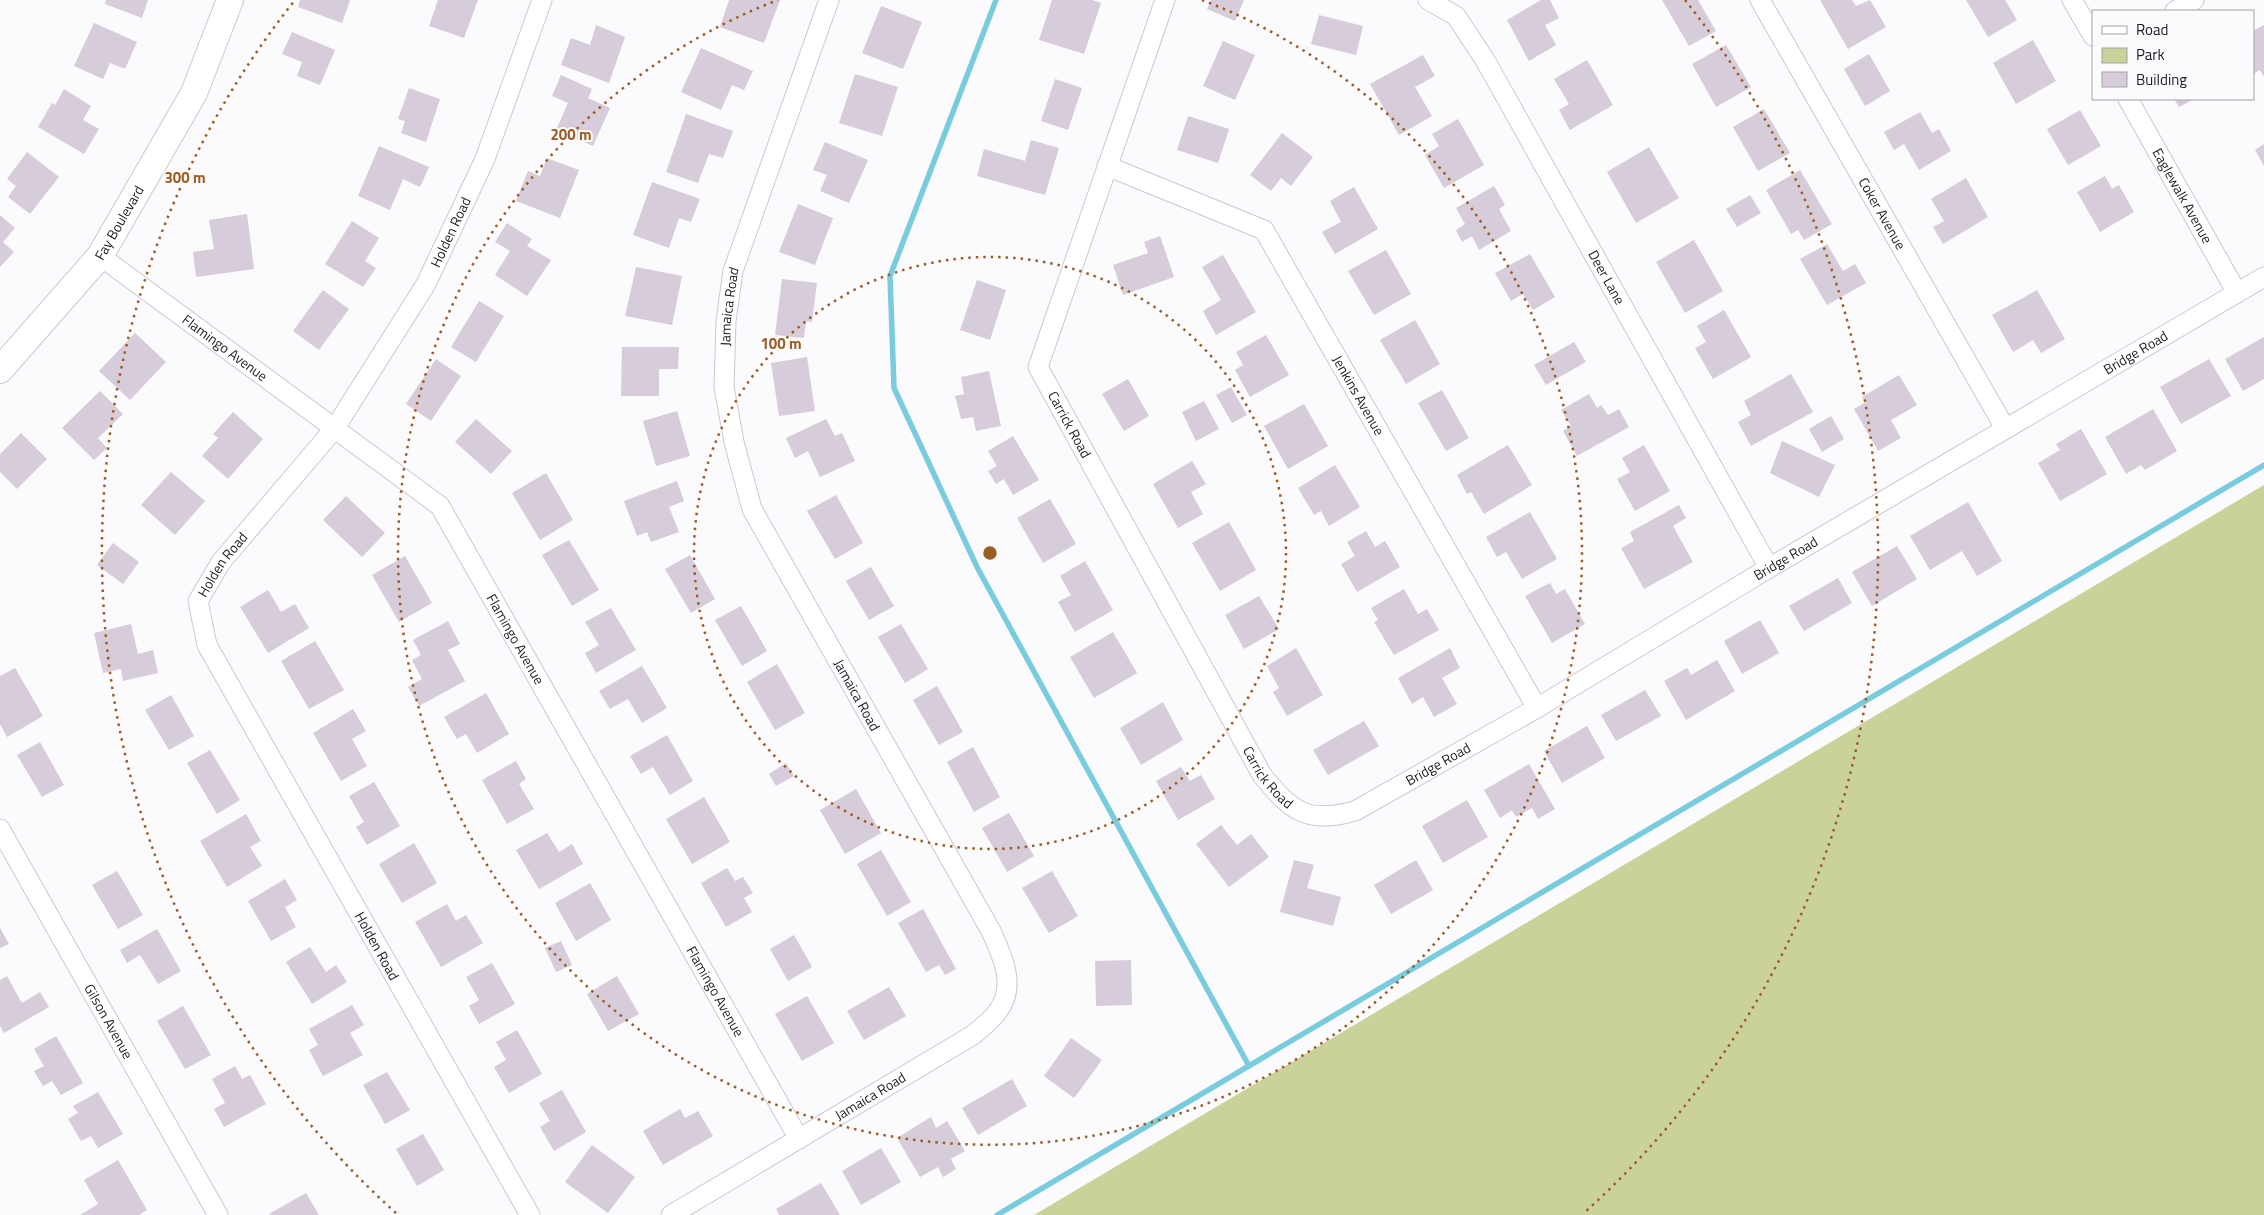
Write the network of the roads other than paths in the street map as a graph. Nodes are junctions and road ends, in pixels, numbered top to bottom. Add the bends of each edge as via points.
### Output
1 (230, 0) edge
2 (542, 0) edge
3 (829, 0) edge
4 (1165, 0) edge
5 (1428, 0) edge
6 (1760, 0) edge
7 (2072, 0) edge
8 (2194, 0) edge
9 (2177, 10) edge
10 (2092, 34) edge
11 (2129, 100) edge
12 (1107, 166) junction
13 (100, 256) junction
14 (2264, 277) edge
15 (2237, 293) junction
16 (0, 370) edge
17 (335, 428) junction
18 (2005, 428) junction
19 (1769, 568) junction
20 (1537, 708) junction
21 (1301, 812) joint
22 (0, 829) edge
23 (799, 1139) junction
24 (218, 1215) edge
25 (530, 1215) edge
26 (671, 1215) edge

1 - 13 street, Fay Boulevard via 194,93
2 - 17 street, Holden Road via 485,159 426,284
3 - 23 street, Jamaica Road via 733,270 726,321 724,387 734,442 752,509 991,930 1006,962 1007,991 999,1011 973,1035
4 - 12 street, Carrick Road
5 - 19 street, Deer Lane via 1456,16 1485,60
6 - 18 street, Coker Avenue
7 - 10 street
8 - 9 street
11 - 15 street, Eaglewalk Avenue
12 - 20 street, Jenkins Avenue via 1264,230
12 - 21 street, Carrick Road via 1038,367 1262,774 1278,795
13 - 16 street, Fay Boulevard
13 - 17 street, Flamingo Avenue
14 - 15 street, Bridge Road
15 - 18 street, Bridge Road
17 - 23 street, Flamingo Avenue via 440,506
17 - 25 street, Holden Road via 221,562 198,600 207,645
18 - 19 street, Bridge Road
19 - 20 street, Bridge Road
20 - 21 street, Bridge Road via 1355,811 1330,818
22 - 24 street, Gilson Avenue
23 - 26 street, Jamaica Road

